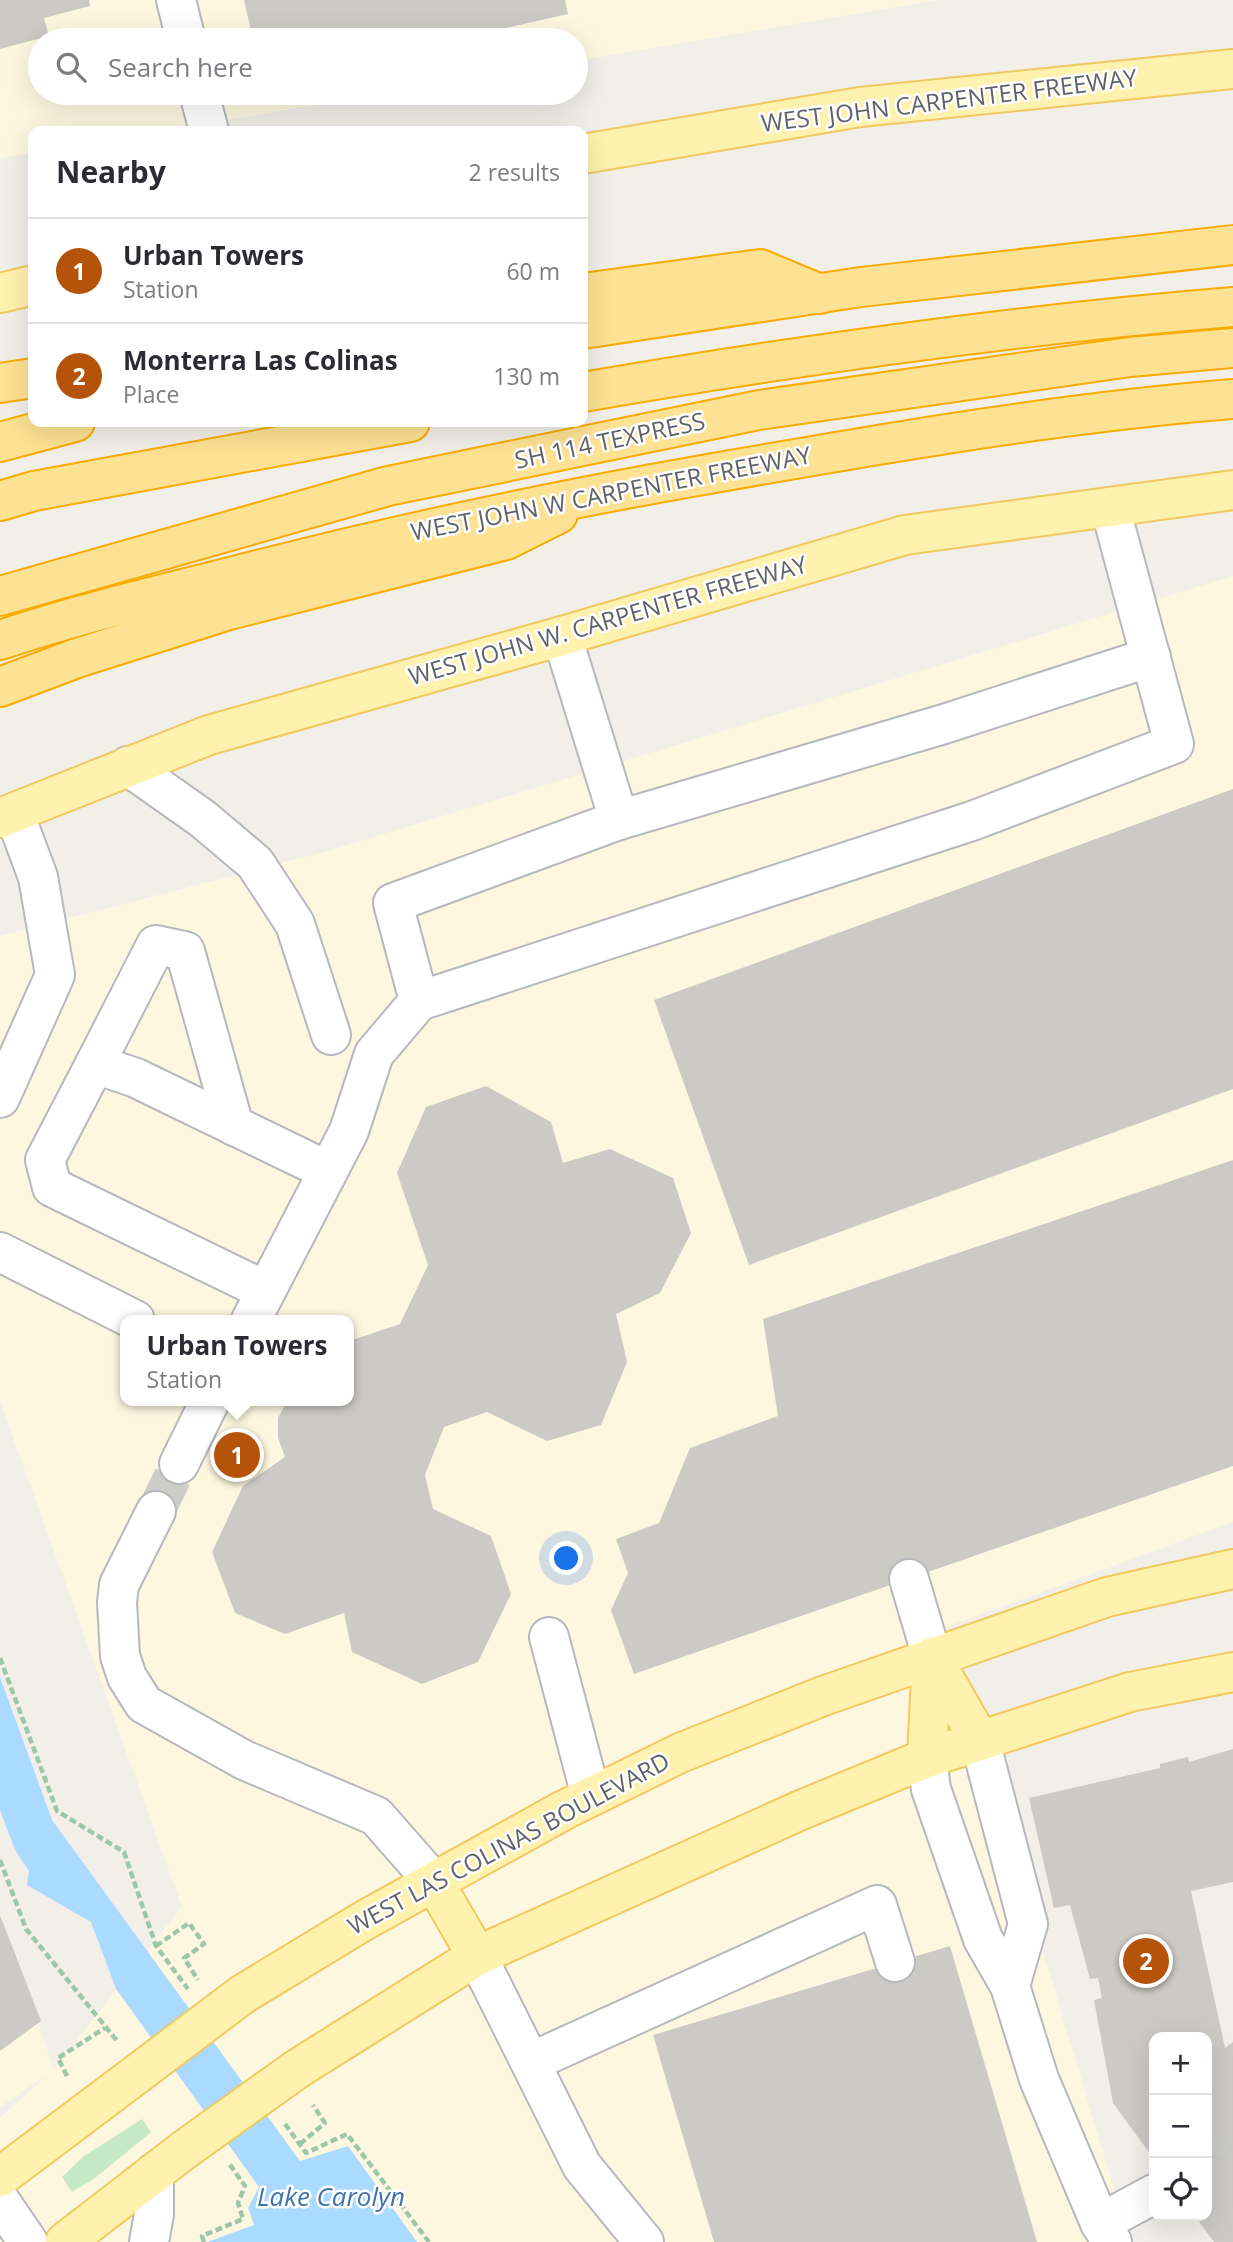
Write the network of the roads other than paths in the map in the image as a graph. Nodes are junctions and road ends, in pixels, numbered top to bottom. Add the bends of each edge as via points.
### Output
1 (176, 0) edge
2 (183, 28) edge
3 (1233, 69) edge
4 (202, 105) edge
5 (208, 126) edge
6 (588, 153) edge
7 (1233, 245) edge
8 (28, 286) edge
9 (588, 292) edge
10 (0, 293) edge
11 (822, 294) junction
12 (1233, 307) edge
13 (588, 328) edge
14 (1233, 348) edge
15 (28, 379) edge
16 (0, 383) edge
17 (588, 391) edge
18 (1233, 400) edge
19 (56, 427) edge
20 (383, 427) edge
21 (0, 442) edge
22 (1233, 490) edge
23 (601, 493) junction
24 (0, 501) edge
25 (1110, 506) junction
26 (0, 596) edge
27 (562, 636) junction
28 (0, 640) edge
29 (1150, 657) junction
30 (0, 687) edge
31 (128, 766) junction
32 (7, 816) edge
33 (619, 820) junction
34 (419, 1001) junction
35 (331, 1035) dead end
36 (95, 1064) junction
37 (0, 1098) edge
38 (234, 1126) junction
39 (328, 1171) junction
40 (0, 1252) edge
41 (258, 1306) edge
42 (125, 1315) edge
43 (208, 1406) edge
44 (179, 1464) tunnel mouth
45 (156, 1511) tunnel mouth
46 (1233, 1569) edge
47 (909, 1578) dead end
48 (549, 1637) dead end
49 (932, 1657) junction
50 (1233, 1672) edge
51 (980, 1741) junction
52 (927, 1758) junction
53 (591, 1796) junction
54 (434, 1882) junction
55 (477, 1956) junction
56 (895, 1962) dead end
57 (1010, 1986) junction
58 (531, 2062) junction
59 (154, 2173) junction
60 (0, 2177) edge
61 (1149, 2198) edge
62 (0, 2201) edge
63 (1106, 2232) edge
64 (28, 2242) edge
65 (65, 2242) edge
66 (149, 2242) edge
67 (644, 2242) edge

1 - 2 street
3 - 6 main road, WEST JOHN CARPENTER FREEWAY via 860,107
4 - 5 street
7 - 11 highway
8 - 10 main road
9 - 11 highway via 760,269
11 - 13 highway
12 - 17 highway, SH 114 TEXPRESS via 1125,316 756,363
14 - 26 highway, SH 114 TEXPRESS via 1129,357 746,413 388,486
15 - 16 highway
18 - 23 highway, WEST JOHN W CARPENTER FREEWAY via 951,432
19 - 21 highway
20 - 24 highway
22 - 25 main road, WEST JOHN W. CARPENTER FREEWAY
23 - 28 highway, WEST JOHN W CARPENTER FREEWAY via 345,547
23 - 30 highway via 506,540 229,610
25 - 27 main road, WEST JOHN W. CARPENTER FREEWAY via 905,535
25 - 29 street
27 - 31 main road, WEST JOHN W. CARPENTER FREEWAY via 209,735
27 - 33 street
29 - 33 street via 944,724
29 - 34 street via 1174,744 972,821
31 - 32 main road, WEST JOHN W. CARPENTER FREEWAY
31 - 35 street via 204,819 256,863 295,924
32 - 37 street via 38,877 55,975
33 - 34 street via 393,903
34 - 39 street via 374,1054 349,1131
36 - 38 street via 136,1078
36 - 38 street via 156,945 186,951
36 - 41 street via 45,1160 52,1187
38 - 39 street
39 - 41 street
40 - 42 street
43 - 44 street
45 - 54 street via 119,1585 117,1602 120,1656 127,1678 144,1704 244,1760 376,1816
46 - 49 main road, WEST LAS COLINAS BOULEVARD via 1107,1598
47 - 49 street
48 - 53 street
49 - 51 main road
49 - 52 main road
49 - 53 main road, WEST LAS COLINAS BOULEVARD via 680,1753
50 - 51 main road via 1130,1692
51 - 52 main road
51 - 57 street via 1028,1924
52 - 55 main road
52 - 57 street via 931,1789 983,1939
53 - 54 main road, WEST LAS COLINAS BOULEVARD
54 - 55 main road
54 - 60 main road, WEST LAS COLINAS BOULEVARD, bridge via 130,2060
55 - 58 street
55 - 59 main road, bridge via 202,2152
56 - 58 street via 877,1905
57 - 63 street via 1040,2079
58 - 67 street via 582,2166
59 - 65 main road
59 - 66 street
61 - 63 street
62 - 64 street

